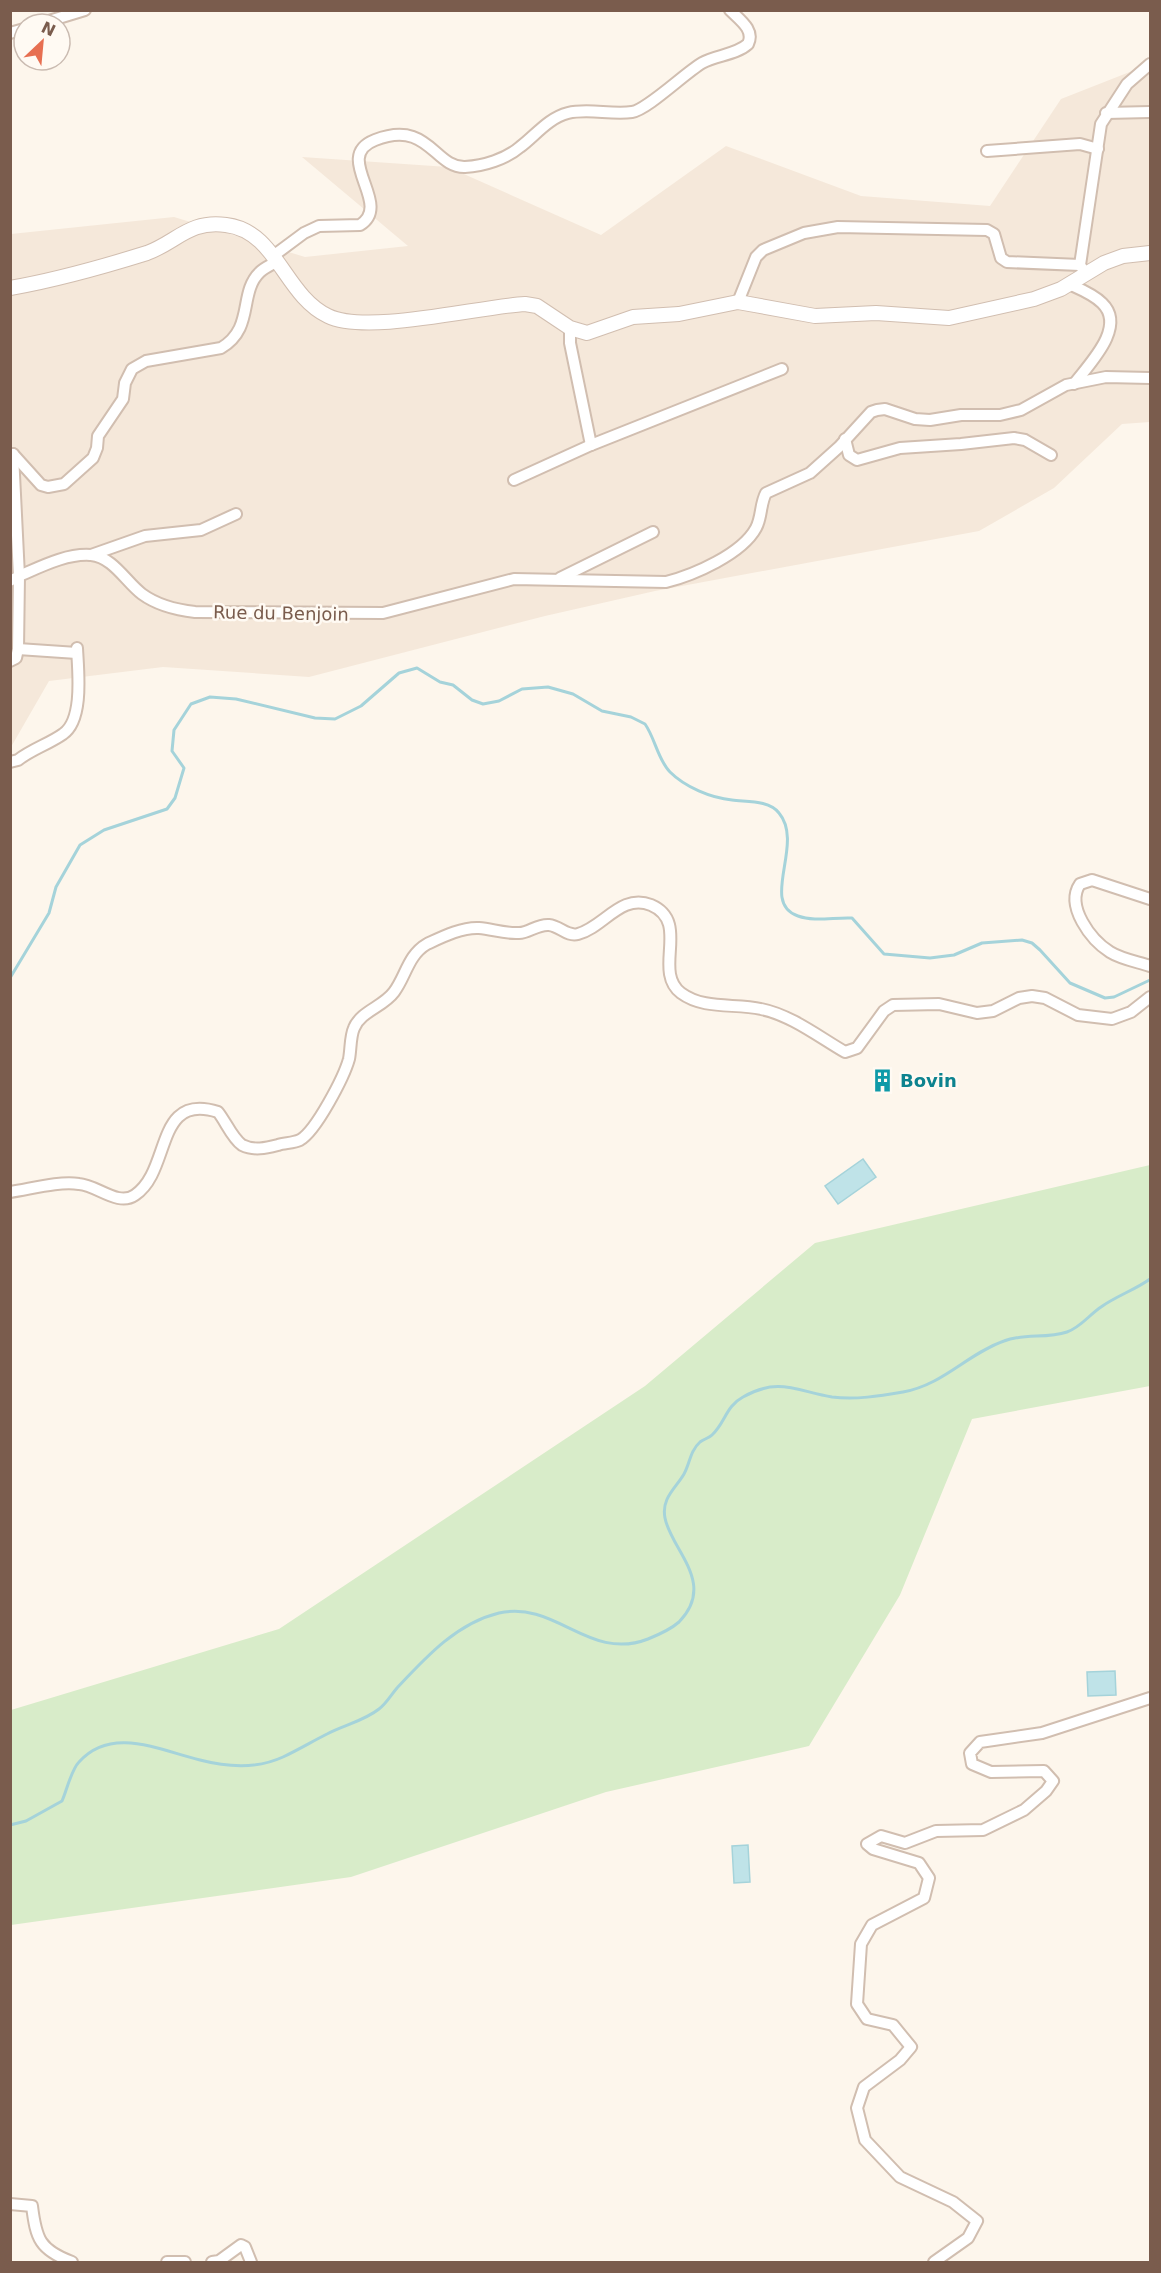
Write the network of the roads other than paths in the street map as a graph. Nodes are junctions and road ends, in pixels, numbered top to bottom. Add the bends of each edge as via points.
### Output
1 (730, 10) edge
2 (1150, 64) edge
3 (1150, 112) edge
4 (1106, 113) junction
5 (1098, 149) junction
6 (987, 151) dead end
7 (1150, 253) edge
8 (274, 259) junction
9 (1083, 269) junction
10 (1069, 284) junction
11 (10, 288) edge
12 (738, 302) junction
13 (570, 327) junction
14 (782, 369) dead end
15 (1150, 378) edge
16 (1074, 384) junction
17 (845, 439) junction
18 (591, 446) junction
19 (12, 452) edge
20 (1051, 455) dead end
21 (514, 480) dead end
22 (236, 514) dead end
23 (653, 532) dead end
24 (91, 555) junction
25 (560, 578) junction
26 (15, 579) edge
27 (18, 649) junction
28 (10, 662) edge
29 (10, 762) edge
30 (1150, 899) edge
31 (1150, 966) edge
32 (1150, 997) edge
33 (10, 1192) edge
34 (1150, 1698) edge
35 (10, 2204) edge
36 (72, 2262) edge
37 (167, 2262) edge
38 (185, 2262) edge
39 (212, 2262) edge
40 (251, 2262) edge
41 (934, 2262) edge

1 - 8 street via 749,30 748,44 704,62 637,111 568,113 532,135 511,154 467,167 448,161 419,138 391,135 368,144 357,163 370,200 366,222 319,226
2 - 4 street via 1126,84
3 - 4 street
4 - 5 street
5 - 6 street via 1080,144
5 - 9 street
7 - 9 street via 1123,256
8 - 11 street via 257,236 244,229 208,224 195,226 149,252 42,283
8 - 13 street via 305,300 340,321 404,319 525,304 546,310
8 - 19 street via 259,272 252,285 240,329 230,342 221,348 146,361 132,369 123,399 98,436 93,458 64,484 41,484
9 - 10 street
9 - 12 street via 1007,262 1001,258 994,234 987,230 838,227 804,233 763,250 756,257
10 - 12 street via 1034,299 949,318 876,313 815,316
10 - 16 street via 1104,304 1111,321 1107,338
12 - 13 street via 679,314 633,317 587,333
13 - 18 street
14 - 18 street
15 - 16 street, Rue du Benjoin via 1106,377
16 - 17 street, Rue du Benjoin via 1054,389 1008,414 930,420 877,410
17 - 20 street via 849,455 857,460 900,448 1014,438
17 - 25 street, Rue du Benjoin via 810,473 766,492 755,529 730,554 666,582 586,582
18 - 21 street
19 - 26 street
22 - 24 street via 201,530 145,536
23 - 25 street, Rue du Benjoin
24 - 25 street, Rue du Benjoin via 110,563 154,601 195,612 383,613 514,579
24 - 26 street via 69,558
26 - 27 street
27 - 28 street via 16,658
27 - 29 street via 77,651 76,712 66,733
30 - 31 street via 1092,880 1080,884 1075,897 1078,912 1091,935 1110,952
32 - 33 street via 1131,1012 1112,1019 1077,1015 1045,998 1032,996 977,1013 939,1004 892,1005 857,1048 845,1052 808,1029 761,1009 704,1003 682,993 670,973 672,939 668,922 662,913 643,902 621,906 578,934 552,925 508,934 469,928 425,945 412,957 390,997 357,1022 348,1062 312,1129 300,1140 251,1148 236,1139 218,1112 196,1108 172,1122 157,1168 133,1197 119,1198 79,1184
34 - 41 street via 1042,1733 980,1742 970,1753 972,1764 991,1772 1044,1771 1053,1781 1024,1810 983,1830 936,1831 905,1844 881,1836 867,1844 873,1850 920,1863 928,1878 924,1898 872,1925 861,1944 857,2004 867,2019 893,2025 911,2047 864,2087 857,2108 865,2140 900,2177 952,2202 977,2221 968,2238
35 - 36 street via 32,2206 35,2231 48,2252
37 - 38 street
39 - 40 street via 240,2246 245,2247

